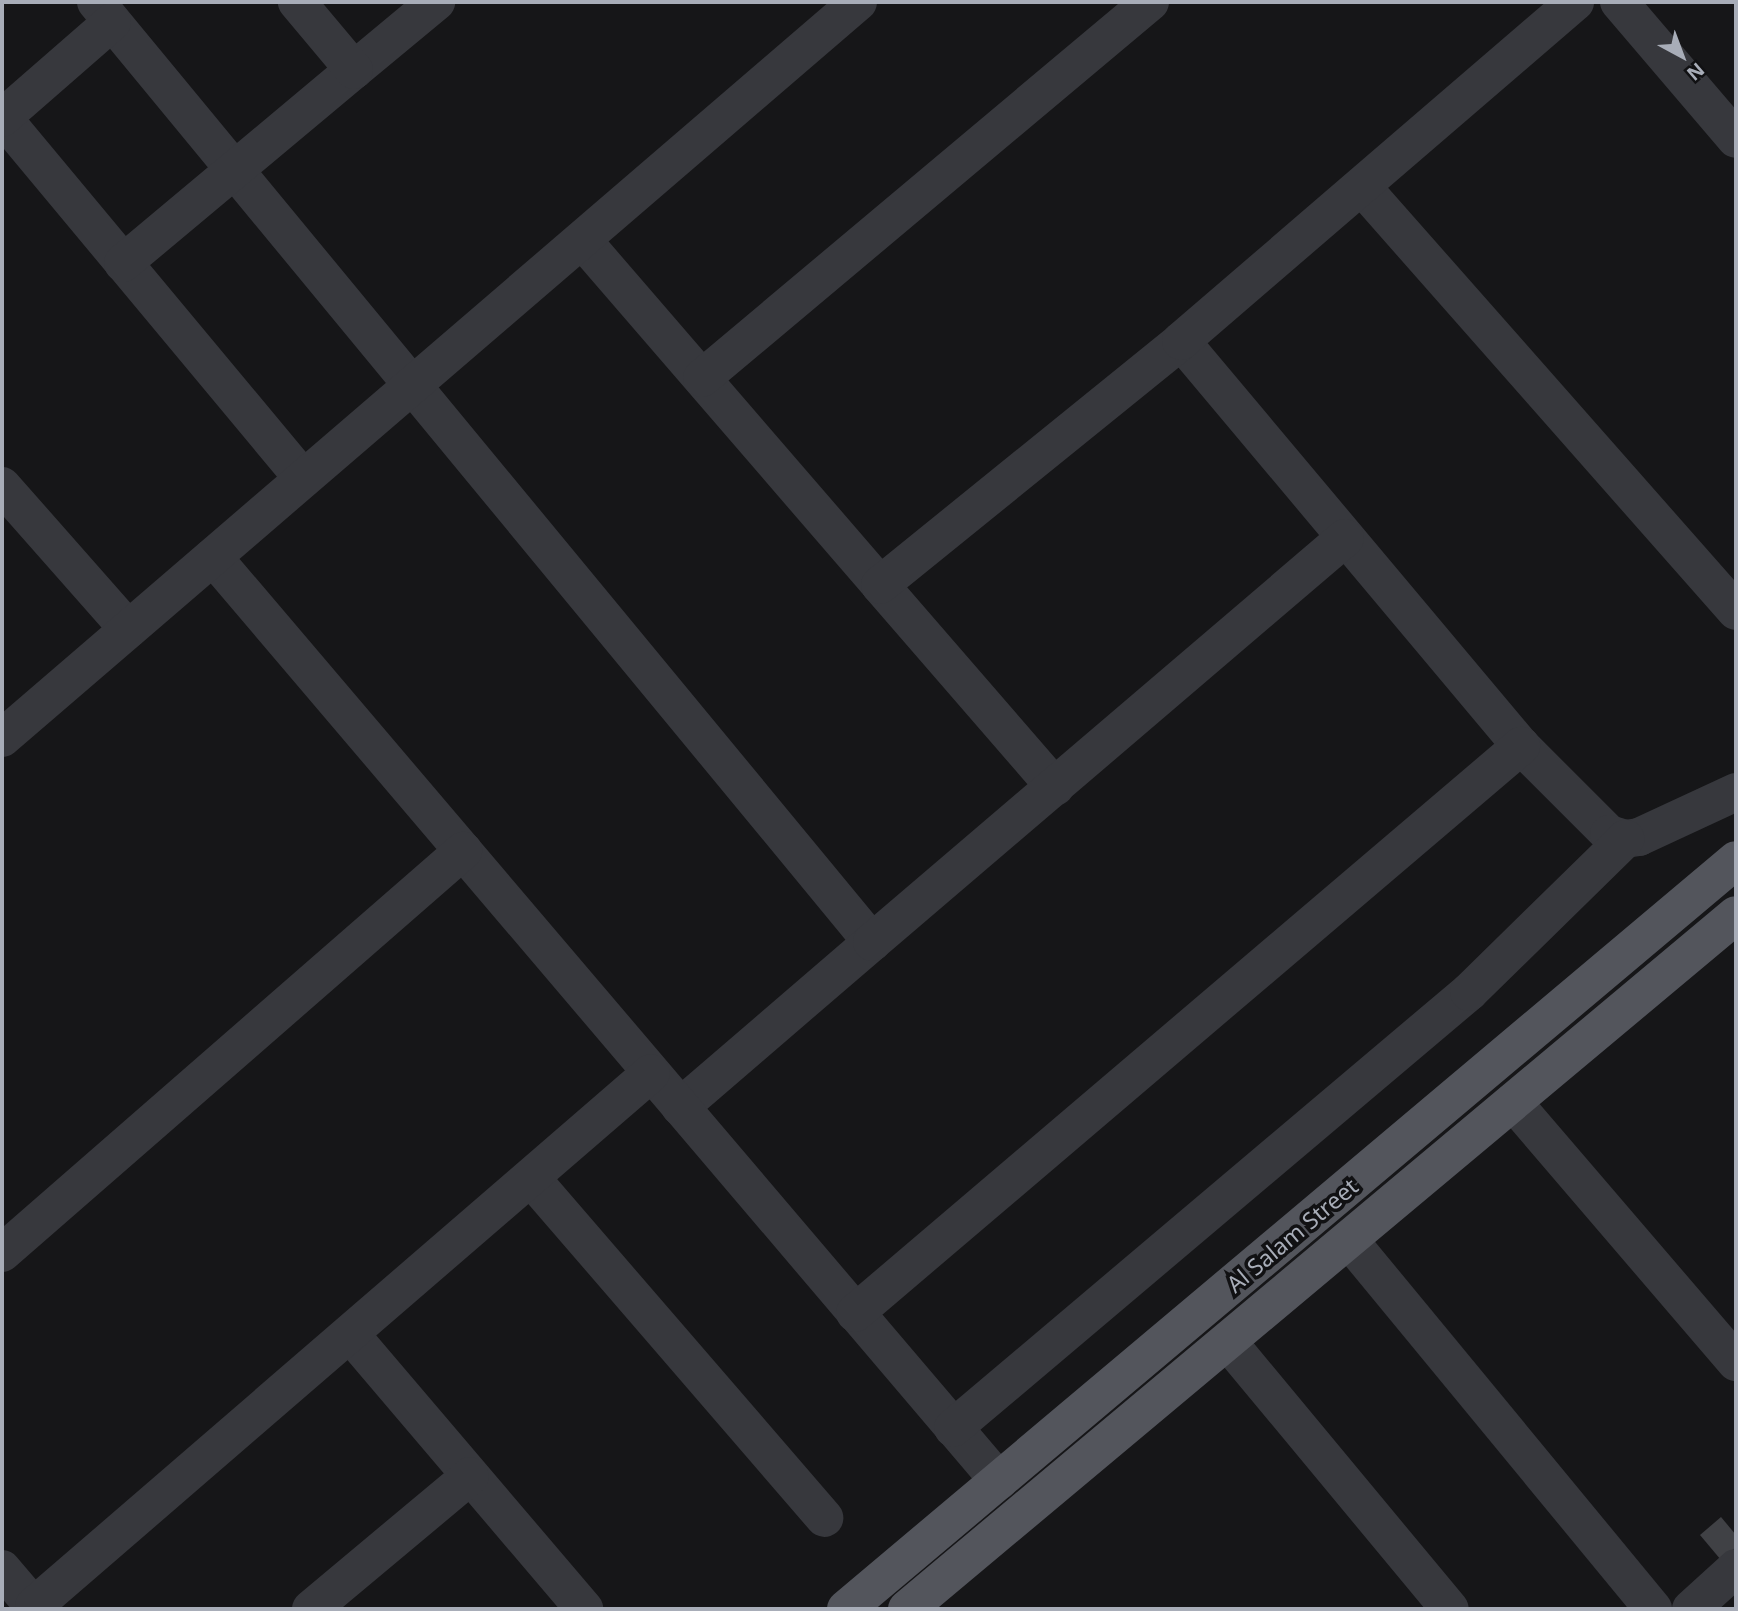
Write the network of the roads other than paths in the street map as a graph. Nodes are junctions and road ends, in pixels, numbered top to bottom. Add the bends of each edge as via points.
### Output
1 (297, 2) edge
2 (436, 2) edge
3 (858, 2) edge
4 (1150, 2) edge
5 (1575, 2) edge
6 (1619, 2) edge
7 (104, 12) edge
8 (354, 70) junction
9 (2, 118) edge
10 (1731, 123) edge
11 (236, 169) junction
12 (1363, 188) junction
13 (584, 242) junction
14 (124, 263) junction
15 (1181, 341) junction
16 (702, 378) junction
17 (410, 385) junction
18 (303, 478) junction
19 (2, 486) edge
20 (1345, 538) junction
21 (213, 556) junction
22 (880, 585) junction
23 (1736, 611) edge
24 (128, 629) junction
25 (2, 738) edge
26 (1521, 746) junction
27 (1055, 787) junction
28 (1736, 792) edge
29 (1625, 839) junction
30 (463, 851) junction
31 (1736, 860) edge
32 (1736, 915) edge
33 (872, 942) junction
34 (651, 1073) junction
35 (1513, 1102) junction
36 (680, 1107) junction
37 (531, 1178) junction
38 (1349, 1240) junction
39 (2, 1253) edge
40 (855, 1313) junction
41 (351, 1335) junction
42 (1228, 1342) junction
43 (1732, 1347) edge
44 (953, 1428) junction
45 (470, 1476) junction
46 (999, 1481) junction
47 (824, 1518) dead end
48 (1736, 1568) edge
49 (2, 1569) edge
50 (1436, 1604) edge
51 (35, 1608) edge
52 (311, 1609) edge
53 (584, 1609) edge
54 (846, 1609) edge
55 (907, 1609) edge
56 (1653, 1609) edge
57 (1691, 1609) edge

1 - 8 street
2 - 8 street
3 - 13 street
4 - 16 street
5 - 12 street
6 - 10 street
7 - 9 street
7 - 11 street
8 - 11 street
9 - 14 street
11 - 14 street
11 - 17 street
12 - 15 street
12 - 23 street
13 - 16 street
13 - 17 street
14 - 18 street
15 - 20 street
15 - 22 street
16 - 22 street
17 - 18 street
17 - 33 street
18 - 21 street
19 - 24 street
20 - 26 street
20 - 27 street
21 - 24 street
21 - 30 street
22 - 27 street
24 - 25 street
26 - 29 street via 1609,834
26 - 40 street
27 - 33 street
28 - 29 street
29 - 44 street via 1469,992
30 - 34 street
30 - 39 street
31 - 46 main road, Al Salam Street
32 - 35 main road, Al Salam Street
33 - 36 street
34 - 36 street
34 - 37 street
35 - 38 main road, Al Salam Street
35 - 43 street
36 - 40 street
37 - 41 street
37 - 47 street
38 - 42 main road, Al Salam Street
38 - 56 street
40 - 44 street
41 - 45 street
41 - 51 street
42 - 50 street
42 - 55 main road, Al Salam Street
44 - 46 street
45 - 52 street
45 - 53 street
46 - 54 main road, Al Salam Street
48 - 57 street
49 - 51 street

